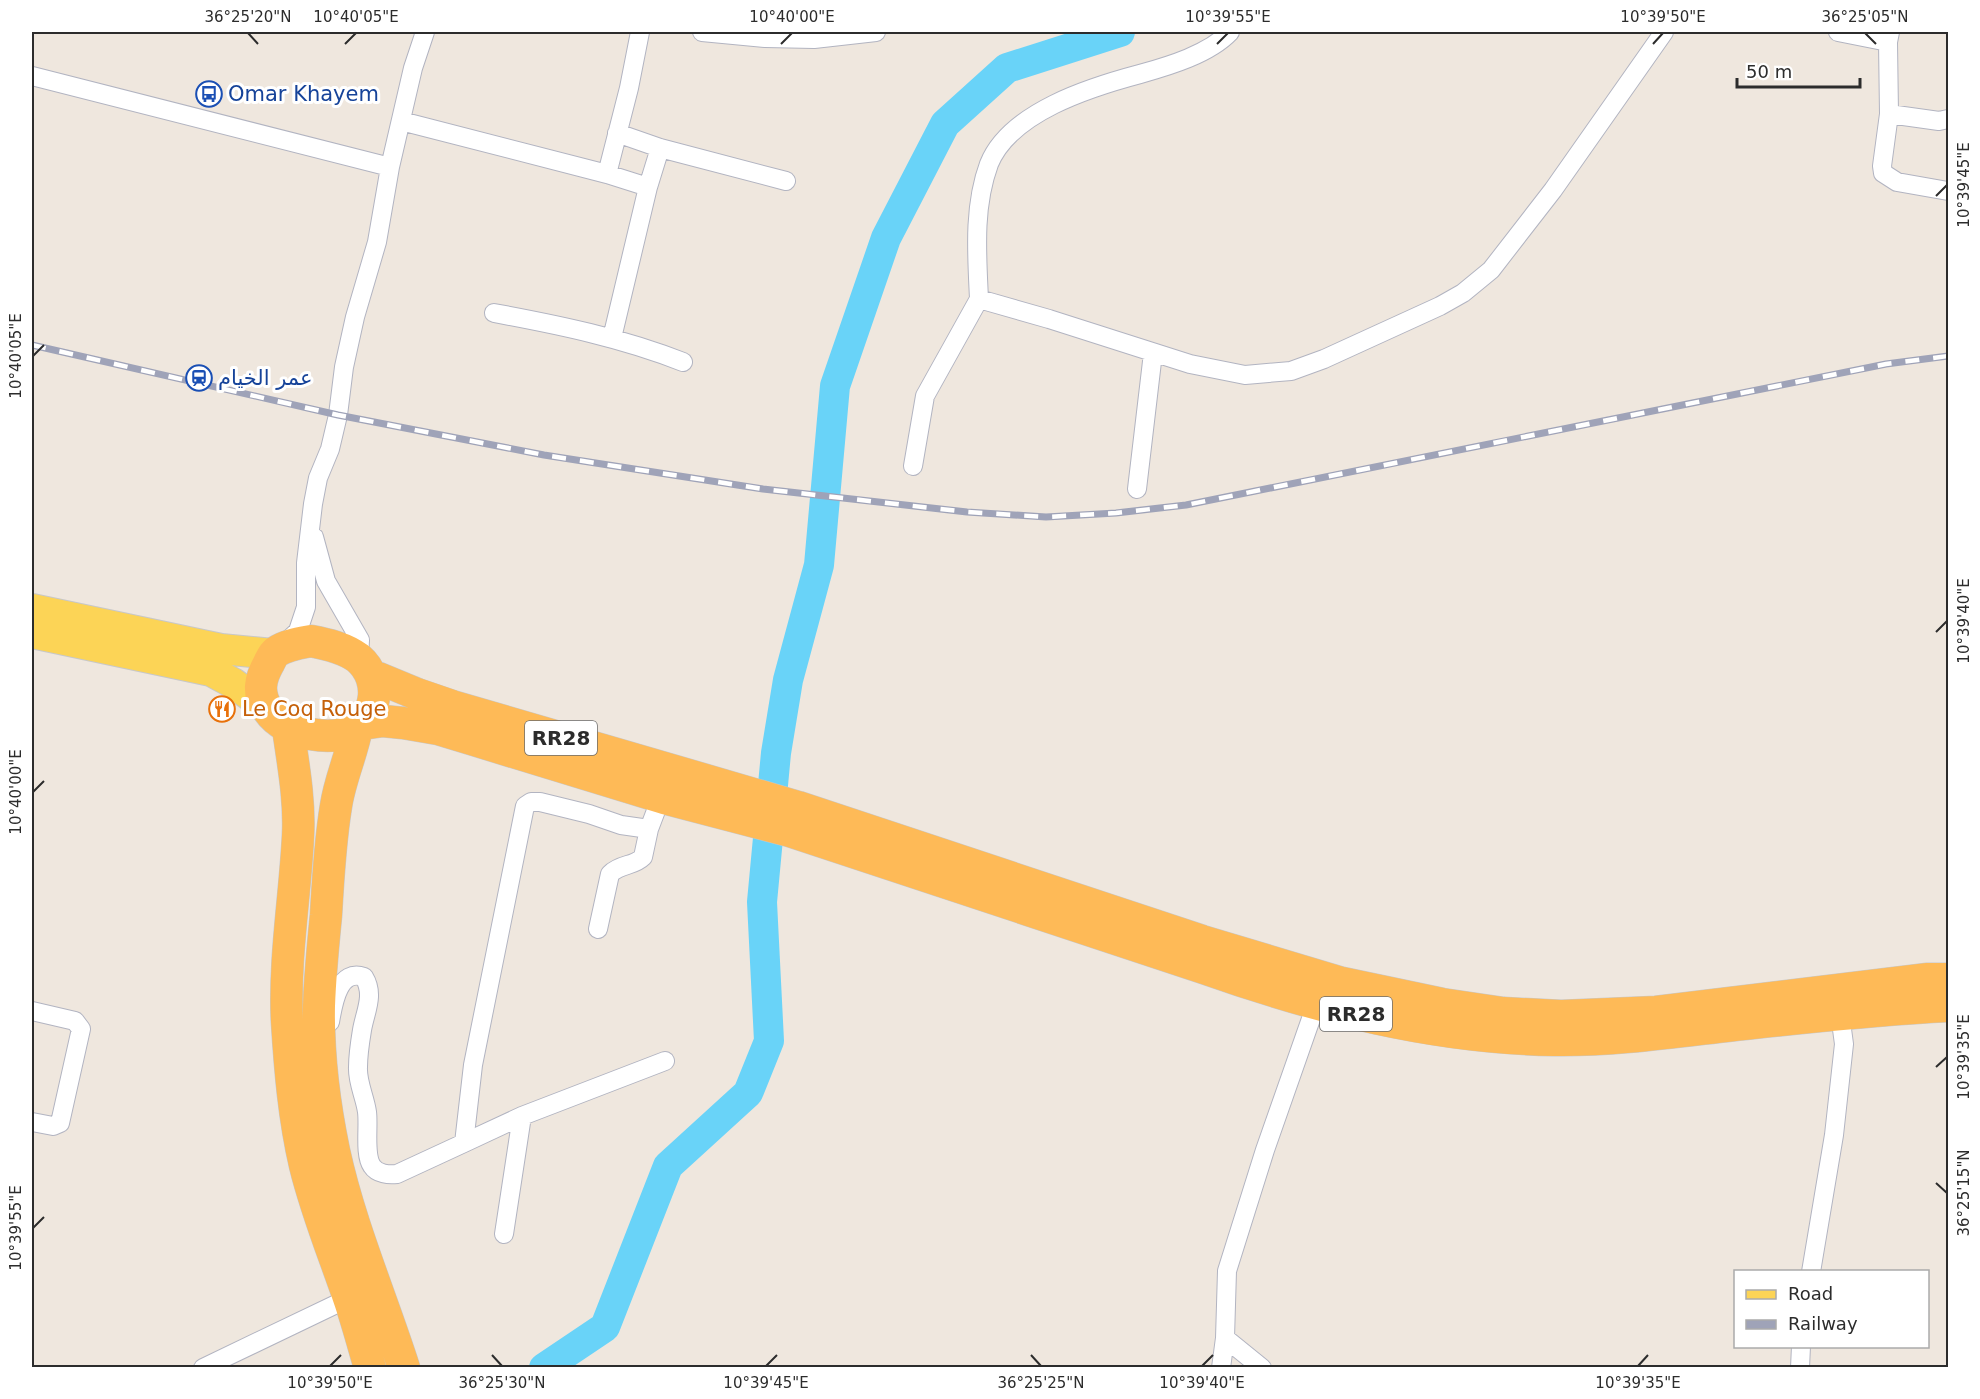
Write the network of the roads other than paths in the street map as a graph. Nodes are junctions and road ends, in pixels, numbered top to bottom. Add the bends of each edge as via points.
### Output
1 (425, 32) edge
2 (640, 32) edge
3 (702, 32) edge
4 (876, 32) edge
5 (1230, 32) edge
6 (1664, 32) edge
7 (1838, 32) edge
8 (1889, 37) edge
9 (32, 76) edge
10 (1889, 114) junction
11 (1948, 119) edge
12 (401, 121) junction
13 (617, 133) junction
14 (660, 148) junction
15 (390, 167) junction
16 (607, 174) junction
17 (786, 181) dead end
18 (648, 187) junction
19 (1948, 191) edge
20 (979, 299) junction
21 (494, 313) dead end
22 (612, 338) junction
23 (1153, 352) junction
24 (683, 362) dead end
25 (913, 466) dead end
26 (1137, 489) dead end
27 (310, 524) junction
28 (32, 609) edge
29 (32, 633) edge
30 (275, 652) junction
31 (365, 667) junction
32 (277, 718) junction
33 (359, 726) junction
34 (664, 798) junction
35 (750, 807) junction
36 (649, 829) junction
37 (598, 928) dead end
38 (1948, 978) edge
39 (1321, 991) junction
40 (1838, 1002) junction
41 (1948, 1006) edge
42 (32, 1011) edge
43 (320, 1054) junction
44 (665, 1061) dead end
45 (522, 1116) junction
46 (32, 1122) edge
47 (464, 1143) junction
48 (504, 1234) dead end
49 (1811, 1270) edge
50 (349, 1298) junction
51 (1225, 1338) junction
52 (1802, 1348) edge
53 (204, 1368) edge
54 (370, 1368) edge
55 (404, 1368) edge
56 (1221, 1368) edge
57 (1262, 1368) edge
58 (1800, 1368) edge

1 - 12 street
2 - 13 street
3 - 4 street via 814,39
5 - 20 street via 1178,63 1118,80 1046,108 1009,134 990,162 982,189 977,246
6 - 23 street via 1553,190 1491,270 1463,293 1291,371 1245,375
7 - 8 street
8 - 10 street
9 - 15 street
10 - 11 street
10 - 19 street via 1883,173 1897,182
12 - 15 street
12 - 16 street
13 - 14 street
13 - 16 street
14 - 17 street
14 - 18 street
15 - 27 street via 377,242 355,317 338,415 318,478
16 - 18 street
18 - 22 street
20 - 23 street
20 - 25 street via 925,396
21 - 22 street
22 - 24 street
23 - 26 street
27 - 30 street via 303,619 298,631
27 - 31 street via 326,582 360,640
28 - 30 main road, RR28 via 221,649
29 - 32 main road, RR28 via 211,671 232,682
30 - 31 highway, RR28 via 311,641 346,651
30 - 32 highway via 261,676 260,691
31 - 33 highway via 375,689 372,707
31 - 35 highway, RR28 via 417,694
32 - 33 highway, RR28 via 303,733 327,736
32 - 50 highway via 296,786 298,835 288,975 292,1089 305,1165
33 - 34 highway, RR28 via 383,721 438,729
33 - 43 highway via 336,805 331,846 319,1007
34 - 35 highway, RR28
34 - 36 street
35 - 39 highway, RR28 via 1202,941
36 - 37 street via 644,857 610,874
36 - 47 street via 540,802 531,802 524,808 472,1065
38 - 40 highway, RR28
39 - 40 highway, RR28 via 1376,991 1503,1013 1561,1016
39 - 51 street via 1227,1271
40 - 41 highway, RR28
40 - 49 street via 1844,1044
42 - 46 street via 75,1021 81,1029 60,1123 53,1126
43 - 47 street via 341,984 358,975 364,977 370,992 358,1070 367,1110 371,1165 382,1173 397,1174
43 - 55 highway via 334,1152
44 - 45 street
45 - 47 street
45 - 48 street
50 - 53 street
50 - 54 highway
51 - 56 street
51 - 57 street
52 - 58 street

